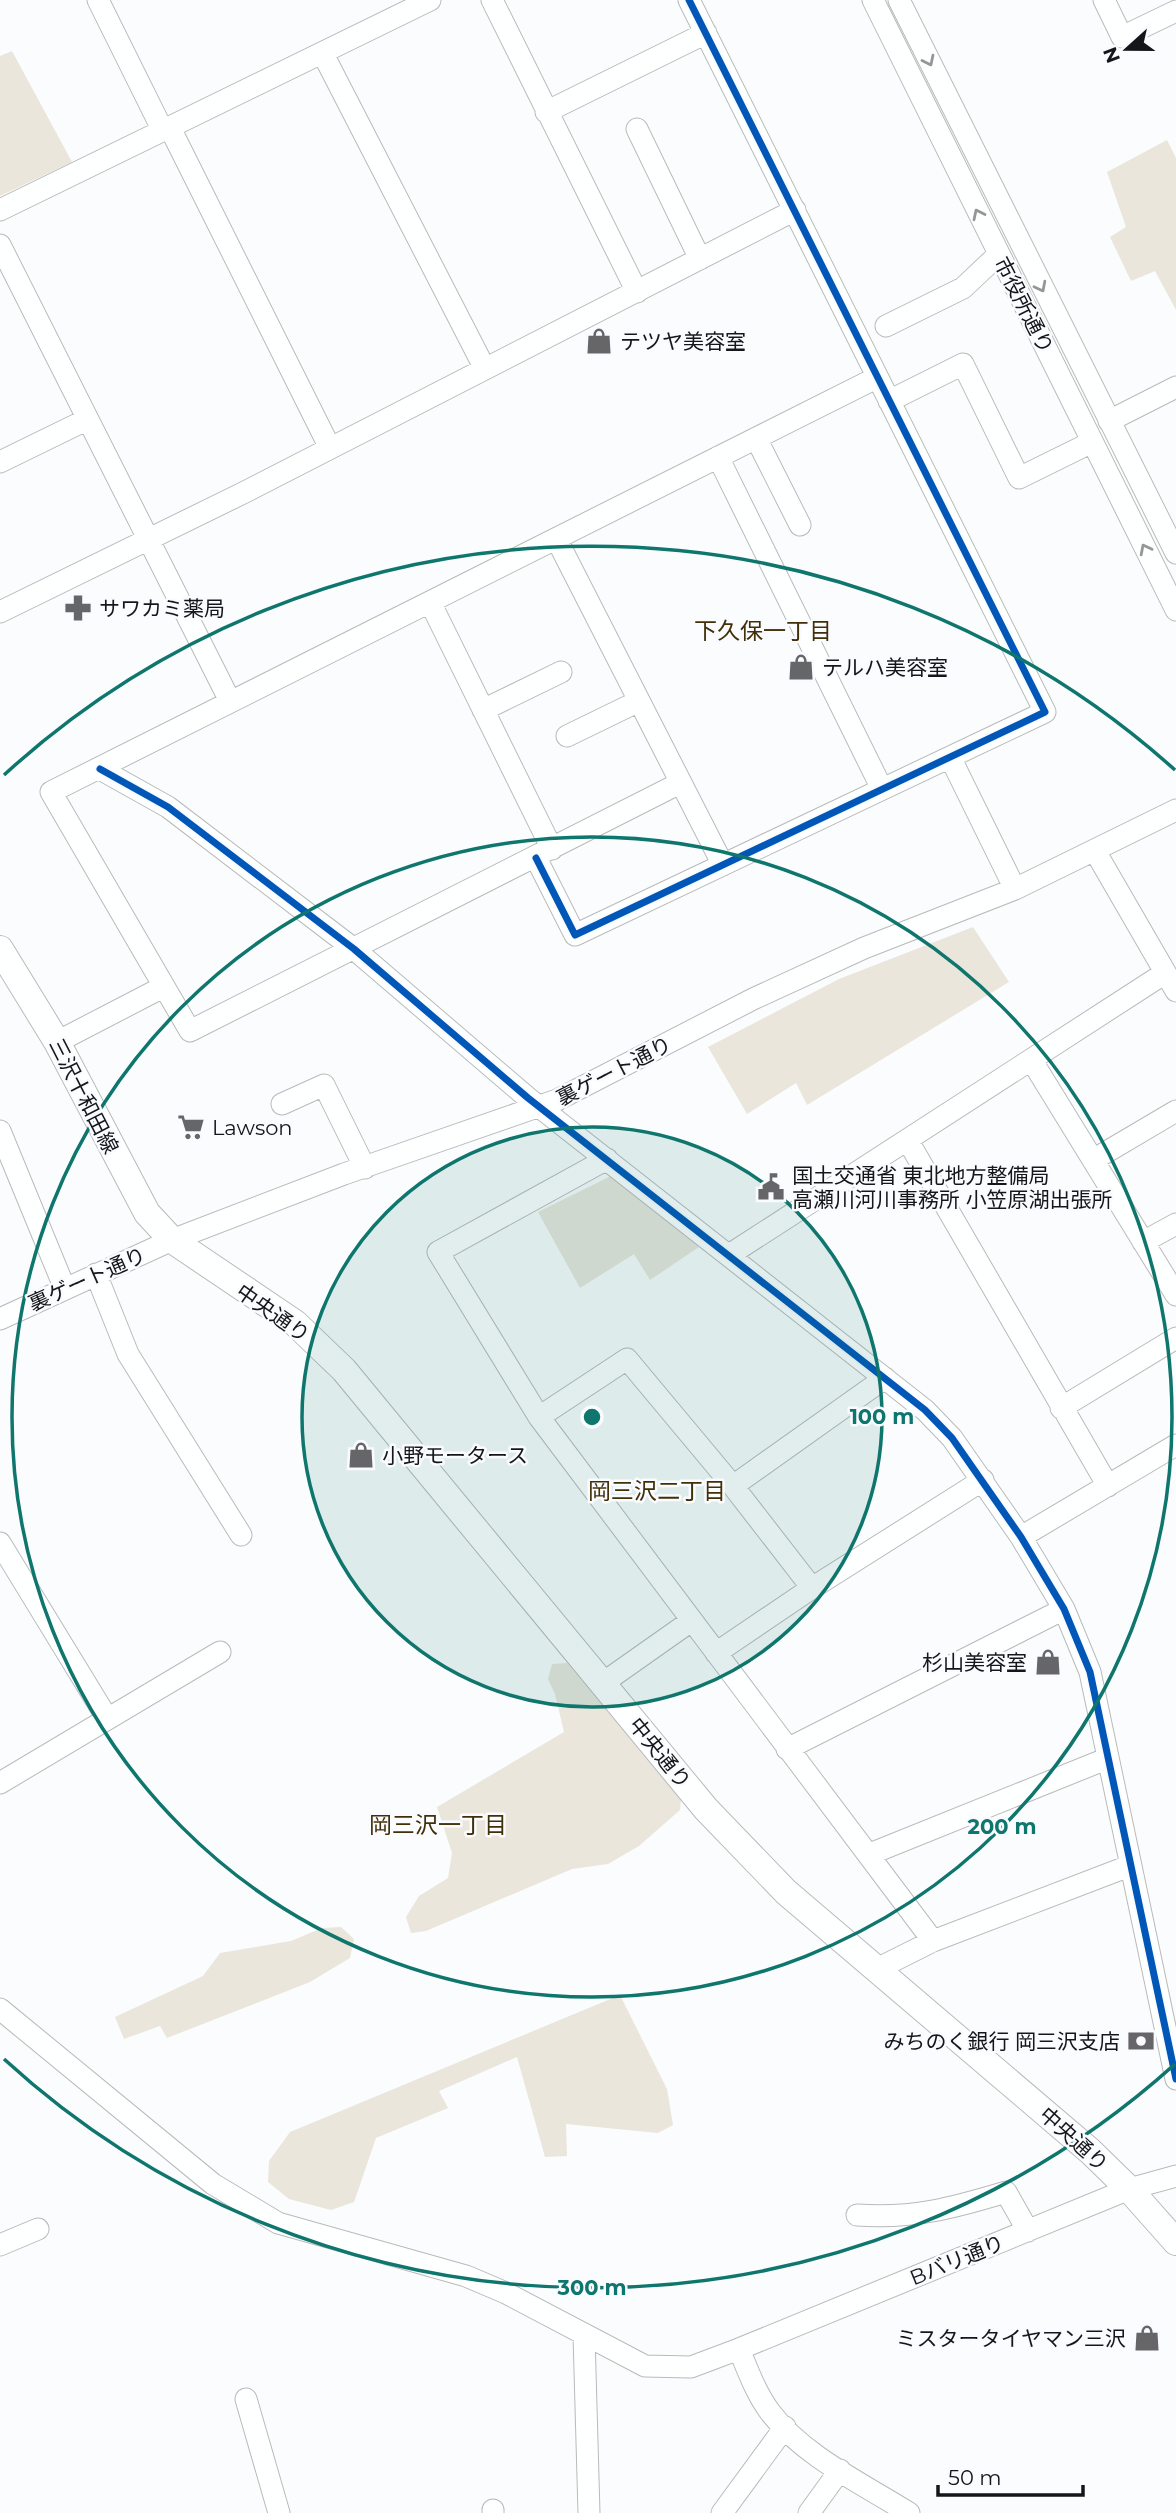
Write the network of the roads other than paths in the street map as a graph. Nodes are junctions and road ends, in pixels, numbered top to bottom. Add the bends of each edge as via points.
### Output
1 (98, 0) edge
2 (430, 0) edge
3 (492, 0) edge
4 (873, 0) edge
5 (898, 0) edge
6 (1104, 0) edge
7 (698, 3) edge
8 (1176, 11) edge
9 (706, 33) junction
10 (323, 54) junction
11 (546, 112) junction
12 (167, 130) junction
13 (637, 130) dead end
14 (0, 210) edge
15 (795, 210) junction
16 (0, 245) edge
17 (998, 255) junction
18 (700, 259) junction
19 (637, 292) junction
20 (886, 326) dead end
21 (484, 367) junction
22 (876, 378) junction
23 (1176, 387) edge
24 (889, 401) junction
25 (86, 419) junction
26 (1110, 421) junction
27 (756, 438) junction
28 (1092, 442) junction
29 (330, 448) junction
30 (718, 457) junction
31 (0, 462) edge
32 (800, 525) dead end
33 (147, 538) junction
34 (557, 540) junction
35 (1176, 553) edge
36 (430, 602) junction
37 (1176, 610) edge
38 (0, 612) edge
39 (561, 672) dead end
40 (230, 701) junction
41 (639, 701) junction
42 (483, 709) junction
43 (567, 736) dead end
44 (951, 759) junction
45 (100, 769) junction
46 (680, 783) junction
47 (883, 789) junction
48 (1176, 810) edge
49 (1095, 851) junction
50 (544, 854) junction
51 (723, 865) junction
52 (1015, 889) junction
53 (0, 949) edge
54 (354, 949) junction
55 (1170, 982) edge
56 (163, 987) junction
57 (57, 1042) junction
58 (1032, 1061) junction
59 (282, 1104) dead end
60 (542, 1106) junction
61 (1176, 1111) edge
62 (0, 1131) edge
63 (908, 1142) junction
64 (607, 1159) junction
65 (1093, 1160) junction
66 (365, 1168) junction
67 (1176, 1224) edge
68 (172, 1240) junction
69 (1143, 1242) junction
70 (729, 1255) junction
71 (96, 1274) junction
72 (65, 1289) junction
73 (1176, 1295) edge
74 (0, 1319) edge
75 (1176, 1338) edge
76 (885, 1378) junction
77 (1061, 1408) junction
78 (538, 1417) junction
79 (1176, 1445) edge
80 (983, 1480) junction
81 (733, 1486) junction
82 (1108, 1486) junction
83 (240, 1535) dead end
84 (1021, 1537) junction
85 (0, 1543) edge
86 (812, 1588) junction
87 (1064, 1609) junction
88 (691, 1621) junction
89 (220, 1652) dead end
90 (716, 1653) junction
91 (603, 1683) junction
92 (107, 1718) junction
93 (787, 1749) junction
94 (1106, 1759) junction
95 (0, 1783) edge
96 (870, 1854) junction
97 (1129, 1866) junction
98 (933, 1941) junction
99 (874, 1970) junction
100 (0, 2009) edge
101 (1176, 2080) edge
102 (1176, 2176) edge
103 (1129, 2189) junction
104 (857, 2215) dead end
105 (38, 2229) dead end
106 (1028, 2231) junction
107 (1176, 2242) edge
108 (0, 2245) edge
109 (584, 2335) junction
110 (740, 2349) junction
111 (246, 2399) dead end
112 (785, 2427) junction
113 (840, 2470) junction
114 (903, 2512) edge
115 (279, 2513) edge
116 (589, 2513) edge
117 (722, 2513) edge
118 (809, 2513) edge

1 - 12 street
2 - 10 street
3 - 11 street
17 -> 4 street, 市役所通り
5 -> 26 street, 市役所通り
6 - 8 street via 1122,37
7 - 9 street
9 - 11 street
9 - 15 street
10 - 12 street
10 - 21 street
11 - 19 street
12 - 14 street
12 - 29 street
13 - 18 street
15 - 18 street
15 - 22 street
16 - 25 street
17 - 20 street via 963,288
17 - 28 street, 市役所通り
18 - 19 street
19 - 21 street
21 - 29 street
22 - 24 street
22 - 27 street
23 - 26 street
24 - 28 street via 963,364 1019,478
24 - 44 street via 1045,712
25 - 31 street
25 - 33 street
26 - 35 street, 市役所通り
27 - 30 street
27 - 32 street
37 -> 28 street, 市役所通り
29 - 33 street
30 - 34 street
30 - 47 street
33 - 38 street
33 - 40 street
34 - 36 street
34 - 41 street
36 - 40 street
36 - 42 street
39 - 42 street
40 - 45 street
41 - 43 street
41 - 46 street
42 - 50 street
44 - 47 street
44 - 52 street
45 - 54 street via 168,807
45 - 56 street via 51,792
46 - 50 street
46 - 51 street
47 - 51 street
48 - 49 street, 裏ゲート通り
49 - 52 street, 裏ゲート通り
49 - 55 street
50 - 51 street via 575,935
50 - 54 street via 447,898
52 - 60 street, 裏ゲート通り via 864,948
53 - 57 main road, 三沢十和田線
54 - 56 street via 190,1031
54 - 60 street
55 - 58 street
56 - 57 street
57 - 68 main road, 三沢十和田線 via 147,1213
58 - 63 street
58 - 65 street
59 - 66 street via 324,1085
60 - 64 street
60 - 66 street, 裏ゲート通り
61 - 65 street
62 - 72 street
63 - 70 street
63 - 77 street
64 - 70 street
64 - 78 street via 438,1252
65 - 69 street
66 - 68 street, 裏ゲート通り
67 - 69 street
68 - 71 street, 裏ゲート通り
68 - 91 main road, 中央通り via 295,1323 344,1370
69 - 73 street
70 - 76 street
71 - 72 street, 裏ゲート通り
71 - 83 street via 128,1354
72 - 74 street, 裏ゲート通り
75 - 77 street
76 - 80 street via 952,1438
76 - 81 street
77 - 82 street
78 - 81 street via 628,1359
78 - 88 street
79 - 82 street
80 - 84 street
80 - 86 street
81 - 86 street
82 - 84 street
84 - 87 street
85 - 92 street
86 - 90 street
87 - 93 street
87 - 94 street via 1090,1672
88 - 90 street
88 - 91 street
89 - 92 street
90 - 93 street
91 - 99 main road, 中央通り via 706,1809 786,1892
92 - 95 street
93 - 96 street
94 - 96 street
94 - 97 street
96 - 98 street
97 - 98 street
97 - 101 street
98 - 99 street
99 - 103 main road, 中央通り
100 - 109 street, Bバリ通り via 213,2184 268,2218 466,2276
102 - 103 street, Bバリ通り
103 - 106 street, Bバリ通り
103 - 107 main road, 中央通り
104 - 106 street via 932,2213 1006,2192
105 - 108 street
106 - 110 street, Bバリ通り
109 - 110 street, Bバリ通り via 645,2367 667,2369 691,2367
109 - 116 street
110 - 112 street via 753,2383
111 - 115 street
112 - 113 street
112 - 117 street
113 - 114 street
113 - 118 street

